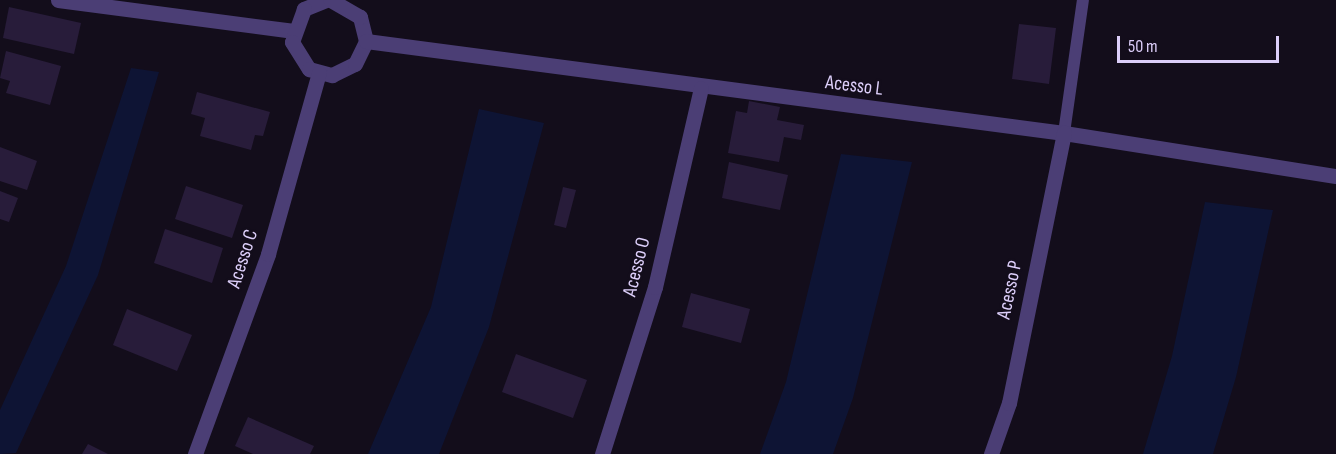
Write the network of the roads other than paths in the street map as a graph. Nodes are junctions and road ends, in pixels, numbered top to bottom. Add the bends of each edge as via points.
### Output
1 (58, 0) edge
2 (334, 0) edge
3 (1083, 0) edge
4 (292, 31) junction
5 (366, 41) junction
6 (319, 73) junction
7 (701, 88) junction
8 (1064, 133) junction
9 (1336, 176) edge
10 (195, 454) edge
11 (602, 454) edge
12 (991, 454) edge

1 - 4 street
2 - 4 street via 304,9
2 - 5 street via 360,17
3 - 8 lane
4 - 6 street via 295,52
5 - 6 street via 355,64 332,75
5 - 7 street, Acesso L
6 - 10 street, Acesso C via 268,254
7 - 8 street, Acesso L
7 - 11 street, Acesso O via 655,287
8 - 9 street, Acesso L
8 - 12 street, Acesso P via 1009,403

